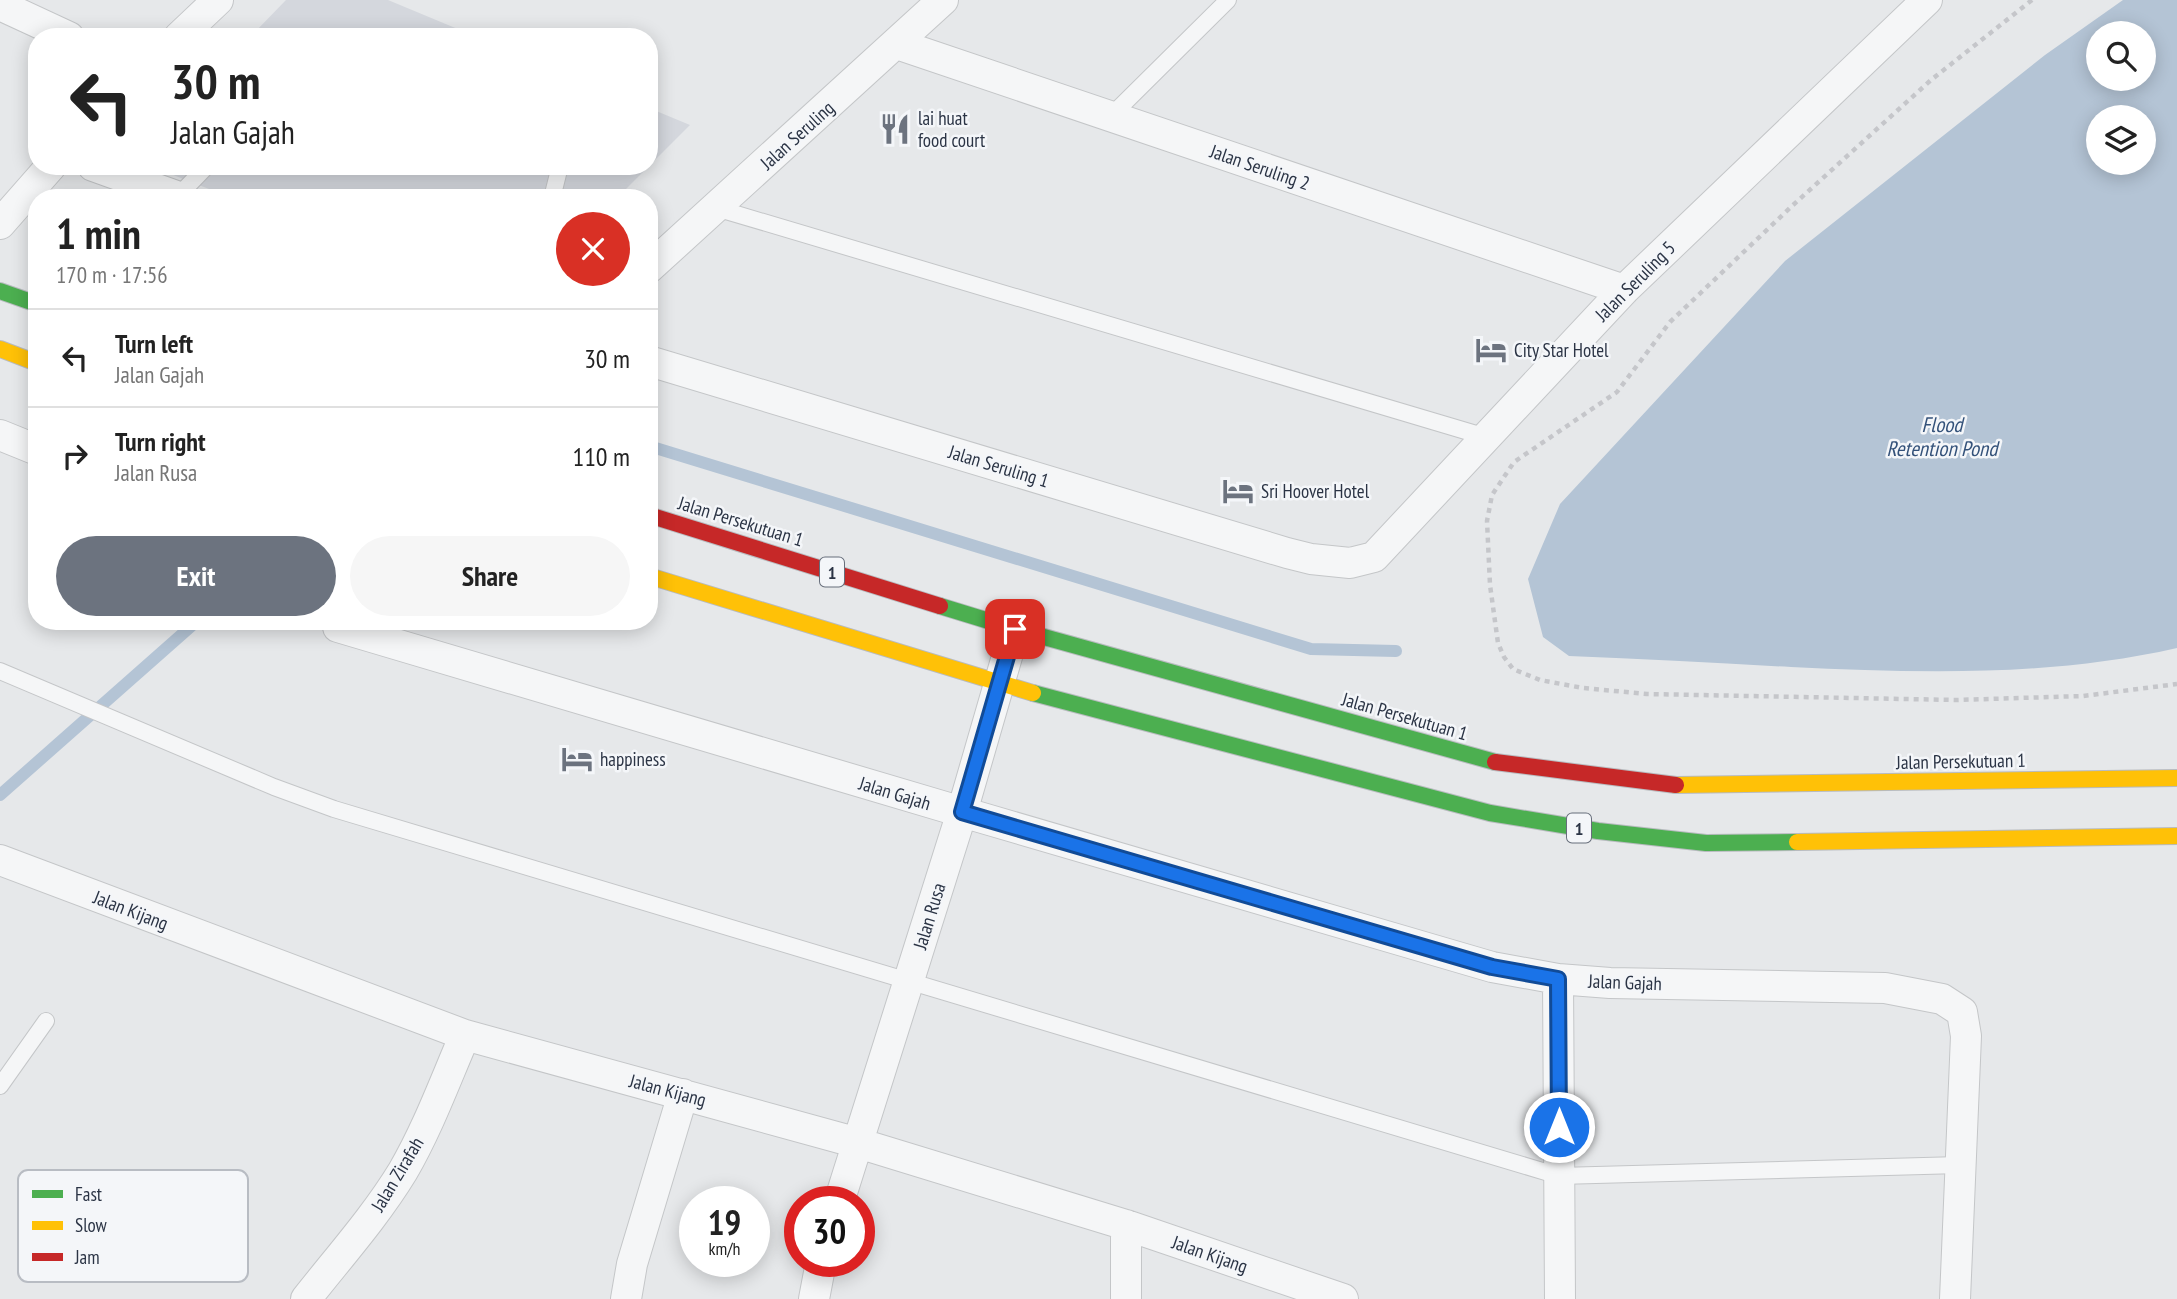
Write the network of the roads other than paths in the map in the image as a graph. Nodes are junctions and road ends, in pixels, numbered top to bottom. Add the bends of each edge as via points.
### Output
1 (218, 0) edge
2 (943, 0) edge
3 (1228, 0) edge
4 (1927, 0) edge
5 (0, 5) edge
6 (50, 28) edge
7 (188, 28) edge
8 (897, 44) junction
9 (1111, 116) junction
10 (43, 175) edge
11 (118, 175) edge
12 (199, 175) edge
13 (31, 189) edge
14 (158, 189) edge
15 (187, 189) edge
16 (28, 192) edge
17 (716, 208) junction
18 (0, 224) edge
19 (658, 260) edge
20 (1624, 290) junction
21 (0, 291) edge
22 (28, 301) edge
23 (0, 349) edge
24 (28, 360) edge
25 (658, 364) edge
26 (0, 435) edge
27 (1486, 438) junction
28 (28, 446) edge
29 (658, 518) edge
30 (1350, 563) joint
31 (658, 579) edge
32 (1015, 629) junction
33 (348, 630) edge
34 (0, 671) edge
35 (998, 684) junction
36 (2177, 778) edge
37 (962, 812) junction
38 (2177, 836) edge
39 (0, 860) edge
40 (1558, 979) junction
41 (909, 981) junction
42 (46, 1021) dead end
43 (465, 1035) junction
44 (0, 1086) edge
45 (683, 1094) junction
46 (858, 1143) junction
47 (1960, 1165) junction
48 (1559, 1176) junction
49 (844, 1186) edge
50 (1126, 1225) junction
51 (818, 1277) edge
52 (306, 1299) edge
53 (626, 1299) edge
54 (814, 1299) edge
55 (1126, 1299) edge
56 (1343, 1299) edge
57 (1560, 1299) edge
58 (1955, 1299) edge

1 - 7 street
2 - 8 street, Jalan Seruling
3 - 9 lane
4 - 20 street, Jalan Seruling 5
5 - 6 street
8 - 9 street, Jalan Seruling 2
8 - 17 street, Jalan Seruling
9 - 20 street, Jalan Seruling 2
10 - 13 street
11 - 14 street
12 - 15 lane
16 - 18 street
17 - 19 street, Jalan Seruling
17 - 27 lane
20 - 27 street, Jalan Seruling 5
21 - 22 highway
23 - 24 highway
25 - 30 street, Jalan Seruling 1 via 1287,553
26 - 28 street
27 - 30 street, Jalan Seruling 5 via 1374,557
29 - 32 highway, Jalan Persekutuan 1 / 1
31 - 35 highway, 1
32 - 35 street, Jalan Rusa
32 - 36 highway, Jalan Persekutuan 1 / 1 via 1493,762 1686,786
33 - 37 street, Jalan Gajah
34 - 41 lane via 334,809
35 - 37 street, Jalan Rusa
35 - 38 highway, 1 via 1490,813 1598,831 1706,842
37 - 40 street, Jalan Gajah via 1492,967
37 - 41 street, Jalan Rusa
39 - 43 street, Jalan Kijang
40 - 47 street, Jalan Gajah via 1885,988 1942,999 1962,1012 1966,1036
40 - 48 street
41 - 46 street, Jalan Rusa
41 - 48 lane
42 - 44 lane
43 - 45 street, Jalan Kijang
43 - 52 street, Jalan Zirafah via 403,1170
45 - 46 street, Jalan Kijang
45 - 53 street via 632,1264
46 - 49 street, Jalan Rusa
46 - 50 street, Jalan Kijang
47 - 48 lane
47 - 58 street, Jalan Gajah
48 - 57 street
50 - 55 street
50 - 56 street, Jalan Kijang
51 - 54 street

